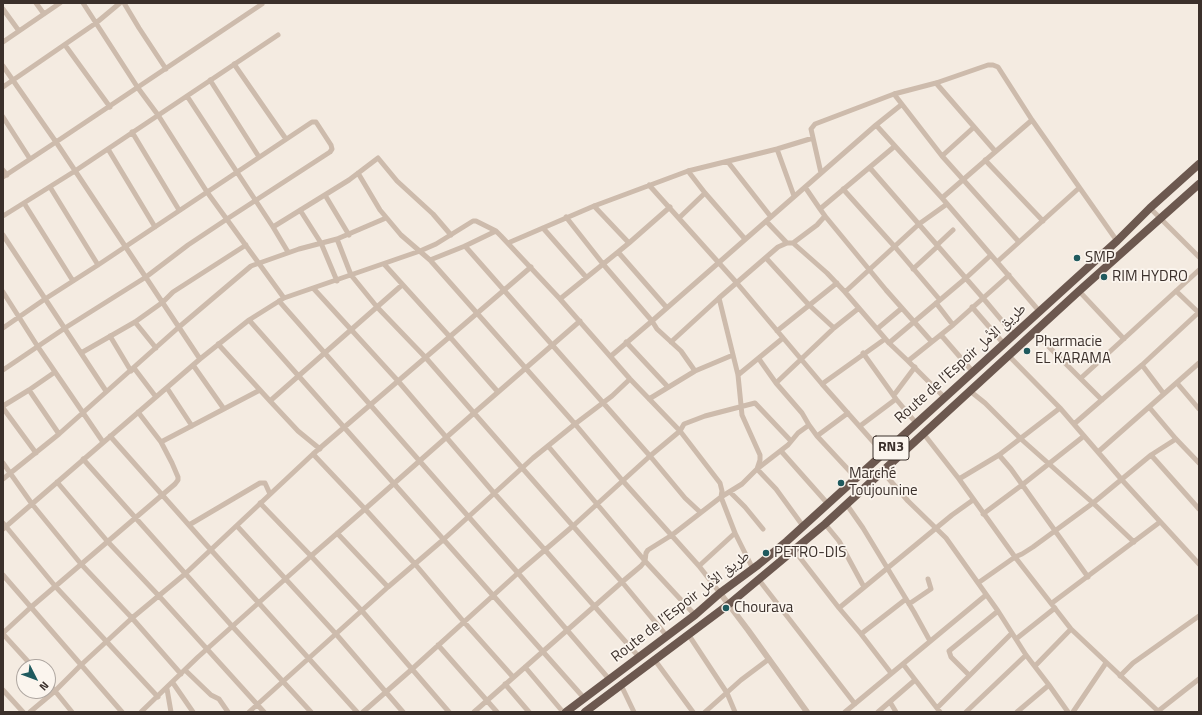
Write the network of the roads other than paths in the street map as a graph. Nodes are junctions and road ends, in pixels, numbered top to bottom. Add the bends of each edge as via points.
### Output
1 (36, 3) edge
2 (60, 3) edge
3 (83, 3) edge
4 (118, 3) edge
5 (124, 3) edge
6 (262, 4) dead end
7 (3, 9) edge
8 (44, 14) junction
9 (96, 23) junction
10 (19, 31) junction
11 (278, 34) dead end
12 (3, 42) edge
13 (65, 45) junction
14 (234, 64) junction
15 (3, 66) edge
16 (166, 69) junction
17 (13, 80) junction
18 (210, 80) junction
19 (936, 83) junction
20 (3, 86) edge
21 (138, 88) junction
22 (894, 94) junction
23 (187, 96) junction
24 (901, 105) junction
25 (110, 107) junction
26 (158, 115) junction
27 (3, 117) edge
28 (1032, 120) junction
29 (876, 126) junction
30 (973, 128) junction
31 (132, 132) junction
32 (813, 138) junction
33 (286, 139) junction
34 (56, 142) junction
35 (895, 146) junction
36 (108, 149) junction
37 (777, 149) junction
38 (995, 152) junction
39 (942, 156) junction
40 (259, 157) junction
41 (30, 159) junction
42 (985, 160) junction
43 (728, 162) junction
44 (1199, 164) edge
45 (870, 168) junction
46 (3, 170) edge
47 (75, 171) junction
48 (688, 171) junction
49 (236, 172) junction
50 (358, 173) junction
51 (821, 173) junction
52 (5, 176) edge
53 (963, 179) junction
54 (1199, 184) edge
55 (649, 185) junction
56 (50, 187) junction
57 (805, 187) junction
58 (1079, 188) junction
59 (843, 190) junction
60 (207, 192) junction
61 (705, 193) junction
62 (325, 195) junction
63 (794, 196) junction
64 (942, 198) junction
65 (255, 200) junction
66 (24, 203) junction
67 (947, 204) junction
68 (594, 206) junction
69 (670, 207) junction
70 (1150, 208) junction
71 (820, 209) junction
72 (179, 210) junction
73 (300, 210) junction
74 (3, 216) edge
75 (825, 216) junction
76 (566, 217) junction
77 (771, 217) junction
78 (226, 218) junction
79 (386, 218) junction
80 (680, 218) junction
81 (1161, 219) junction
82 (766, 221) junction
83 (1043, 221) junction
84 (919, 224) junction
85 (155, 227) junction
86 (273, 227) junction
87 (543, 228) junction
88 (953, 230) dead end
89 (496, 231) junction
90 (3, 235) edge
91 (350, 235) junction
92 (451, 235) junction
93 (745, 239) junction
94 (337, 240) junction
95 (1117, 241) junction
96 (1019, 242) junction
97 (321, 243) junction
98 (508, 243) junction
99 (629, 243) junction
100 (787, 243) junction
101 (793, 243) junction
102 (246, 245) junction
103 (938, 245) junction
104 (126, 246) junction
105 (464, 246) junction
106 (895, 247) junction
107 (288, 252) junction
108 (420, 252) junction
109 (618, 252) junction
110 (991, 255) junction
111 (1199, 257) edge
112 (766, 258) junction
113 (430, 260) junction
114 (718, 262) junction
115 (997, 262) junction
116 (259, 263) junction
117 (384, 264) junction
118 (603, 264) junction
119 (98, 265) junction
120 (531, 267) junction
121 (913, 269) junction
122 (870, 270) junction
123 (1199, 270) edge
124 (351, 275) junction
125 (1009, 275) junction
126 (146, 277) junction
127 (586, 277) junction
128 (966, 278) junction
129 (73, 281) junction
130 (337, 281) junction
131 (736, 282) junction
132 (836, 283) junction
133 (402, 285) junction
134 (314, 289) junction
135 (503, 290) junction
136 (1079, 291) junction
137 (1176, 291) junction
138 (3, 292) edge
139 (845, 292) junction
140 (719, 298) junction
141 (983, 298) junction
142 (45, 299) junction
143 (560, 299) junction
144 (281, 300) junction
145 (163, 302) junction
146 (938, 302) junction
147 (809, 305) junction
148 (377, 307) junction
149 (972, 307) junction
150 (667, 308) junction
151 (859, 308) junction
152 (902, 308) junction
153 (1040, 312) junction
154 (1199, 313) edge
155 (477, 314) junction
156 (19, 318) junction
157 (249, 320) junction
158 (580, 321) junction
159 (652, 321) junction
160 (135, 322) junction
161 (914, 322) junction
162 (953, 325) junction
163 (179, 327) junction
164 (3, 328) edge
165 (65, 328) junction
166 (834, 328) junction
167 (877, 329) junction
168 (351, 330) junction
169 (777, 331) junction
170 (1034, 332) junction
171 (941, 335) junction
172 (1014, 335) junction
173 (110, 336) junction
174 (450, 337) junction
175 (783, 338) junction
176 (885, 338) junction
177 (1124, 339) junction
178 (626, 342) junction
179 (671, 342) junction
180 (932, 342) junction
181 (889, 343) junction
182 (218, 344) junction
183 (1004, 344) junction
184 (552, 345) junction
185 (38, 347) junction
186 (156, 348) junction
187 (325, 352) junction
188 (81, 353) junction
189 (864, 353) junction
190 (733, 355) junction
191 (611, 356) junction
192 (1009, 356) junction
193 (426, 358) junction
194 (200, 359) junction
195 (759, 359) junction
196 (801, 359) junction
197 (908, 362) junction
198 (1199, 363) edge
199 (193, 365) junction
200 (1142, 365) junction
201 (914, 367) junction
202 (525, 368) junction
203 (132, 369) junction
204 (3, 370) edge
205 (695, 371) junction
206 (55, 372) junction
207 (972, 372) junction
208 (299, 375) junction
209 (738, 375) junction
210 (1081, 378) junction
211 (630, 379) junction
212 (398, 382) junction
213 (776, 383) junction
214 (1177, 383) junction
215 (822, 384) junction
216 (668, 386) junction
217 (167, 388) junction
218 (29, 390) junction
219 (260, 390) junction
220 (106, 391) junction
221 (970, 391) junction
222 (498, 392) junction
223 (1164, 394) junction
224 (156, 397) junction
225 (895, 397) junction
226 (944, 397) junction
227 (649, 399) junction
228 (1102, 400) junction
229 (270, 401) junction
230 (602, 403) junction
231 (371, 406) junction
232 (3, 407) edge
233 (740, 407) junction
234 (1149, 407) junction
235 (1060, 408) junction
236 (224, 409) junction
237 (1199, 409) edge
238 (138, 412) junction
239 (83, 413) junction
240 (474, 413) junction
241 (848, 413) junction
242 (916, 423) junction
243 (575, 424) junction
244 (1074, 424) junction
245 (192, 426) junction
246 (810, 426) junction
247 (860, 426) junction
248 (346, 427) junction
249 (680, 431) junction
250 (923, 433) junction
251 (59, 434) junction
252 (110, 436) junction
253 (817, 436) junction
254 (1084, 436) junction
255 (446, 437) junction
256 (1021, 439) junction
257 (1176, 439) junction
258 (791, 441) junction
259 (104, 442) junction
260 (161, 442) junction
261 (548, 446) junction
262 (320, 449) junction
263 (781, 451) junction
264 (1098, 452) junction
265 (36, 453) junction
266 (313, 454) junction
267 (884, 454) junction
268 (999, 454) junction
269 (1151, 455) junction
270 (650, 456) junction
271 (83, 460) junction
272 (419, 461) junction
273 (3, 463) edge
274 (1199, 463) edge
275 (1048, 464) junction
276 (522, 469) junction
277 (757, 469) junction
278 (882, 471) junction
279 (10, 473) junction
280 (3, 479) edge
281 (857, 479) junction
282 (959, 479) junction
283 (622, 480) junction
284 (1122, 480) junction
285 (58, 482) junction
286 (393, 483) junction
287 (1022, 485) junction
288 (730, 492) junction
289 (494, 493) junction
290 (270, 494) junction
291 (162, 495) junction
292 (721, 496) junction
293 (974, 500) junction
294 (260, 503) junction
295 (598, 503) junction
296 (1093, 503) junction
297 (32, 504) junction
298 (828, 504) junction
299 (847, 505) junction
300 (365, 508) junction
301 (1199, 509) edge
302 (700, 512) junction
303 (983, 514) junction
304 (469, 517) junction
305 (135, 518) junction
306 (1160, 522) junction
307 (825, 524) junction
308 (189, 525) junction
309 (4, 526) edge
310 (237, 526) junction
311 (572, 526) junction
312 (803, 526) junction
313 (936, 528) junction
314 (763, 529) dead end
315 (1054, 531) junction
316 (735, 532) junction
317 (337, 533) junction
318 (672, 535) junction
319 (444, 539) junction
320 (108, 542) junction
321 (1134, 542) junction
322 (211, 550) junction
323 (545, 550) junction
324 (794, 550) junction
325 (311, 556) junction
326 (1015, 557) junction
327 (645, 561) junction
328 (81, 564) junction
329 (415, 564) junction
330 (1199, 564) edge
331 (699, 566) junction
332 (753, 569) junction
333 (887, 569) junction
334 (518, 573) junction
335 (185, 574) junction
336 (3, 575) edge
337 (1088, 577) junction
338 (928, 579) dead end
339 (286, 580) junction
340 (759, 580) junction
341 (622, 582) junction
342 (978, 583) junction
343 (55, 586) junction
344 (388, 587) junction
345 (864, 587) junction
346 (720, 593) junction
347 (986, 595) junction
348 (160, 596) junction
349 (493, 596) junction
350 (907, 601) junction
351 (259, 604) junction
352 (728, 605) junction
353 (1054, 606) junction
354 (594, 607) junction
355 (30, 608) junction
356 (839, 608) junction
357 (362, 611) junction
358 (998, 611) junction
359 (695, 615) junction
360 (1199, 616) edge
361 (132, 618) junction
362 (464, 622) junction
363 (232, 626) junction
364 (1071, 629) junction
365 (567, 630) junction
366 (1012, 633) junction
367 (3, 634) edge
368 (336, 634) junction
369 (688, 634) junction
370 (861, 634) junction
371 (666, 636) junction
372 (1016, 639) junction
373 (930, 641) junction
374 (107, 642) junction
375 (438, 645) junction
376 (208, 649) junction
377 (542, 651) junction
378 (1026, 655) junction
379 (639, 657) junction
380 (309, 658) junction
381 (26, 659) edge
382 (769, 659) junction
383 (654, 660) junction
384 (1106, 663) junction
385 (903, 664) junction
386 (81, 665) junction
387 (1035, 666) junction
388 (525, 667) junction
389 (185, 670) junction
390 (412, 670) junction
391 (891, 673) junction
392 (181, 674) junction
393 (968, 676) junction
394 (1120, 676) junction
395 (513, 677) junction
396 (609, 679) junction
397 (1199, 679) edge
398 (915, 680) junction
399 (284, 681) junction
400 (173, 683) junction
401 (505, 684) junction
402 (621, 685) junction
403 (1049, 685) junction
404 (166, 689) junction
405 (3, 690) edge
406 (56, 690) edge
407 (56, 692) edge
408 (386, 692) junction
409 (727, 694) junction
410 (158, 697) junction
411 (584, 698) junction
412 (45, 699) edge
413 (488, 700) junction
414 (890, 702) junction
415 (257, 704) junction
416 (855, 704) junction
417 (971, 707) junction
418 (938, 710) edge
419 (805, 711) edge
420 (23, 712) edge
421 (30, 712) edge
422 (72, 712) edge
423 (122, 712) edge
424 (141, 712) edge
425 (171, 712) edge
426 (193, 712) edge
427 (228, 712) edge
428 (249, 712) edge
429 (264, 712) edge
430 (312, 712) edge
431 (357, 712) edge
432 (363, 712) edge
433 (403, 712) edge
434 (449, 712) edge
435 (474, 712) edge
436 (497, 712) edge
437 (529, 712) edge
438 (563, 712) edge
439 (566, 712) edge
440 (585, 712) edge
441 (634, 712) edge
442 (693, 712) edge
443 (705, 712) edge
444 (735, 712) edge
445 (845, 712) edge
446 (878, 712) edge
447 (896, 712) edge
448 (966, 712) edge
449 (975, 712) edge
450 (1017, 712) edge
451 (1068, 712) edge
452 (1074, 712) edge
453 (1158, 712) edge

1 - 8 street
2 - 8 street
3 - 9 street
4 - 9 street
5 - 16 street
6 - 16 street
7 - 10 street
8 - 10 street
9 - 13 street
9 - 21 street
10 - 12 street
11 - 14 street
13 - 17 street
13 - 25 street
14 - 18 street
14 - 33 street
15 - 17 street
16 - 21 street
17 - 20 street
17 - 34 street
18 - 23 street
18 - 40 street
19 - 22 street
19 - 28 street via 993,65 998,67
19 - 30 street
21 - 25 street
21 - 26 street
22 - 24 street
22 - 32 street via 815,124 811,129
23 - 26 street
23 - 49 street
24 - 29 street
24 - 39 street
25 - 34 street
26 - 31 street
26 - 60 street
27 - 41 street
28 - 38 street
28 - 58 street
29 - 35 street
29 - 51 street
30 - 38 street
30 - 39 street
31 - 36 street
31 - 72 street
32 - 37 street
32 - 51 street
33 - 40 street
33 - 65 street via 314,121 332,149
34 - 41 street
34 - 47 street
35 - 45 street
35 - 64 street
36 - 47 street
36 - 85 street
37 - 43 street
37 - 63 street
38 - 42 street
39 - 53 street
40 - 49 street
41 - 52 street
42 - 53 street
42 - 83 street
43 - 48 street
43 - 77 street
44 - 70 highway, Route de l’Espoir طريق الأمل / RN3
45 - 59 street
45 - 84 street
46 - 52 street
47 - 56 street
47 - 104 street
48 - 55 street
48 - 61 street
49 - 60 street
49 - 65 street
50 - 62 street
50 - 79 street
50 - 92 street via 379,158 397,181 433,214
51 - 57 street
53 - 64 street
53 - 96 street
54 - 81 highway, Route de l’Espoir طريق الأمل / RN3
55 - 68 street
55 - 69 street
56 - 66 street
56 - 119 street
57 - 63 street
57 - 71 street
58 - 83 street
58 - 95 street
59 - 71 street
59 - 106 street
60 - 72 street
60 - 78 street
61 - 80 street
61 - 93 street
62 - 73 street
62 - 91 street
63 - 77 street
64 - 67 street
65 - 78 street
65 - 86 street
66 - 74 street
66 - 129 street
67 - 84 street
67 - 110 street
68 - 76 street
68 - 99 street
69 - 80 street
69 - 99 street
70 - 81 street
70 - 95 highway, Route de l’Espoir طريق الأمل / RN3
71 - 75 street
72 - 85 street
73 - 86 street
73 - 97 street
75 - 101 street
75 - 122 street
76 - 87 street
76 - 118 street
77 - 82 street
78 - 102 street
78 - 126 street
79 - 91 street
79 - 108 street via 404,239
80 - 114 street
81 - 111 street
81 - 136 highway, Route de l’Espoir طريق الأمل / RN3
82 - 93 street
82 - 100 street
83 - 96 street
84 - 103 street
84 - 106 street
85 - 104 street
86 - 107 street
87 - 98 street
87 - 127 street
88 - 103 street
89 - 92 street via 472,221
89 - 98 street
89 - 105 street
90 - 142 street
91 - 94 street
92 - 108 street
93 - 114 street
94 - 97 street
94 - 124 street
95 - 153 highway, Route de l’Espoir طريق الأمل / RN3
96 - 115 street
97 - 107 street
97 - 130 street
98 - 120 street
99 - 109 street
100 - 101 street
100 - 112 street
101 - 132 street
102 - 116 street
102 - 145 street via 172,292
103 - 121 street
103 - 128 street
104 - 119 street
104 - 126 street
105 - 113 street
105 - 135 street
106 - 121 street
106 - 122 street
107 - 116 street
108 - 113 street
108 - 117 street
109 - 118 street
109 - 150 street
110 - 115 street
110 - 128 street
112 - 131 street
112 - 147 street
113 - 155 street
114 - 131 street
114 - 150 street
115 - 125 street
116 - 144 street
116 - 163 street via 251,266
117 - 124 street
117 - 133 street
118 - 127 street
118 - 159 street
119 - 129 street
120 - 135 street
120 - 143 street
121 - 146 street
122 - 139 street
122 - 152 street
123 - 137 street
124 - 130 street
124 - 148 street
125 - 141 street
125 - 153 street
126 - 145 street
126 - 165 street
127 - 143 street
128 - 141 street
128 - 146 street
129 - 142 street
130 - 134 street
131 - 140 street
131 - 169 street
132 - 139 street
132 - 147 street
133 - 148 street
133 - 174 street
134 - 144 street
134 - 168 street
135 - 155 street
135 - 184 street
136 - 170 highway, Route de l’Espoir طريق الأمل / RN3
136 - 177 street
137 - 154 street
137 - 177 street
138 - 156 street
139 - 151 street
140 - 179 street
140 - 190 street
141 - 149 street
141 - 172 street
142 - 156 street
142 - 165 street
143 - 158 street
144 - 157 street
144 - 187 street
145 - 160 street
145 - 163 street
146 - 161 street
146 - 162 street
147 - 166 street
147 - 169 street
148 - 168 street
148 - 193 street
149 - 162 street
149 - 183 street
150 - 159 street
151 - 166 street
151 - 167 street
152 - 161 street
152 - 167 street
153 - 172 highway, Route de l’Espoir طريق الأمل / RN3
154 - 200 street
155 - 174 street
155 - 202 street
156 - 164 street
156 - 185 street
157 - 182 street
157 - 208 street
158 - 184 street
158 - 191 street
159 - 178 street
159 - 179 street
160 - 173 street
160 - 186 street
161 - 180 street
161 - 181 street
162 - 171 street
163 - 186 street
163 - 194 street
165 - 185 street
165 - 188 street
166 - 196 street
167 - 176 street
168 - 187 street
168 - 212 street
169 - 175 street
170 - 192 highway, Route de l’Espoir طريق الأمل / RN3
170 - 210 street
171 - 180 street
171 - 207 street
172 - 183 highway, Route de l’Espoir طريق الأمل / RN3
173 - 188 street
173 - 203 street
174 - 193 street
174 - 222 street
175 - 195 street
175 - 196 street
176 - 181 street
176 - 189 street
177 - 210 street
178 - 191 street
178 - 216 street
179 - 205 street via 686,356
180 - 197 street
181 - 197 street
182 - 194 street
182 - 219 street
183 - 207 highway, Route de l’Espoir طريق الأمل / RN3
184 - 202 street
184 - 230 street
185 - 204 street
185 - 206 street
186 - 203 street
187 - 208 street
187 - 231 street
188 - 220 street
189 - 215 street
189 - 225 street
190 - 205 street
190 - 209 street
191 - 211 street
192 - 221 highway, Route de l’Espoir طريق الأمل / RN3
192 - 235 street
193 - 212 street
193 - 240 street
194 - 199 street
195 - 209 street
195 - 213 street
196 - 213 street
196 - 215 street
197 - 201 street
198 - 214 street
199 - 217 street
199 - 236 street
200 - 223 street
200 - 228 street
201 - 225 street
201 - 226 street
202 - 222 street
202 - 243 street
203 - 220 street
203 - 224 street
205 - 216 street
206 - 218 street
206 - 239 street
207 - 226 highway, Route de l’Espoir طريق الأمل / RN3
208 - 229 street
208 - 248 street
209 - 233 street
210 - 228 street
211 - 227 street
211 - 230 street
212 - 231 street
212 - 255 street
213 - 246 street
214 - 223 street
214 - 237 street
215 - 241 street
216 - 227 street
217 - 224 street
217 - 245 street
218 - 232 street
218 - 251 street
219 - 229 street
219 - 236 street
220 - 239 street
221 - 250 highway, Route de l’Espoir طريق الأمل / RN3
221 - 256 street
222 - 240 street
223 - 234 street
224 - 238 street
225 - 242 street
225 - 247 street
226 - 242 highway, Route de l’Espoir طريق الأمل / RN3
227 - 249 street
228 - 244 street
229 - 262 street via 298,431
230 - 243 street
230 - 270 street
231 - 248 street
231 - 272 street
232 - 265 street
233 - 249 street via 689,422 683,425
233 - 258 street via 752,403 757,405
233 - 277 street via 760,455
234 - 257 street
234 - 264 street
235 - 244 street
235 - 256 street
236 - 245 street
238 - 252 street
238 - 260 street
239 - 251 street
239 - 259 street
240 - 255 street
240 - 276 street
241 - 247 street
241 - 253 street
242 - 267 highway, Route de l’Espoir طريق الأمل / RN3
243 - 261 street
243 - 283 street
244 - 254 street
245 - 260 street
246 - 253 street
246 - 258 street
247 - 267 street
248 - 262 street
248 - 286 street
249 - 270 street
249 - 292 street via 720,483
250 - 278 highway, Route de l’Espoir طريق الأمل / RN3
250 - 282 street
251 - 265 street
252 - 259 street
252 - 291 street
253 - 281 street
254 - 264 street
254 - 275 street
255 - 272 street
255 - 289 street
256 - 268 street
256 - 275 street
257 - 269 street
257 - 274 street
258 - 263 street
259 - 271 street
260 - 291 street via 178,480
261 - 276 street
261 - 295 street
262 - 266 street
263 - 277 street
263 - 298 street
264 - 284 street
265 - 279 street
266 - 290 street
266 - 300 street
267 - 281 highway, Route de l’Espoir طريق الأمل / RN3
268 - 282 street
268 - 287 street
269 - 284 street
269 - 301 street
270 - 283 street
270 - 302 street
271 - 285 street
271 - 305 street
272 - 286 street
272 - 304 street
273 - 279 street
275 - 287 street
275 - 296 street
276 - 289 street
276 - 311 street
277 - 288 street
277 - 312 street via 776,489
278 - 299 highway, Route de l’Espoir طريق الأمل / RN3
278 - 313 street
279 - 280 street
279 - 297 street
281 - 298 highway, Route de l’Espoir طريق الأمل / RN3
282 - 293 street
283 - 295 street
283 - 318 street
284 - 296 street
284 - 306 street
285 - 297 street
285 - 320 street
286 - 300 street
286 - 319 street
287 - 303 street
287 - 315 street
288 - 292 street
288 - 314 street
289 - 304 street
289 - 323 street
290 - 294 street
290 - 308 street via 266,483 260,483
291 - 305 street
291 - 308 street
292 - 302 street
292 - 316 street
293 - 303 street
293 - 313 street
294 - 310 street
294 - 325 street
295 - 311 street
295 - 327 street
296 - 315 street
296 - 321 street
297 - 309 street
297 - 328 street
298 - 312 highway, Route de l’Espoir طريق الأمل / RN3
299 - 307 highway, Route de l’Espoir طريق الأمل / RN3
299 - 333 street
300 - 317 street
300 - 329 street
302 - 318 street
303 - 326 street
304 - 319 street
304 - 334 street
305 - 320 street
305 - 335 street
306 - 321 street
306 - 330 street
307 - 324 highway, Route de l’Espoir طريق الأمل / RN3
307 - 345 street via 838,541
308 - 322 street
309 - 343 street
310 - 322 street
310 - 339 street
311 - 323 street
311 - 341 street
312 - 332 highway, Route de l’Espoir طريق الأمل / RN3
313 - 333 street
313 - 342 street
315 - 326 street via 1028,551
315 - 337 street
316 - 331 street
316 - 332 street
317 - 325 street
317 - 344 street
318 - 327 street via 648,550
318 - 331 street
319 - 329 street
319 - 349 street
320 - 328 street
320 - 348 street
321 - 337 street
322 - 335 street
322 - 351 street
323 - 334 street
323 - 354 street
324 - 340 highway, Route de l’Espoir طريق الأمل / RN3
324 - 356 street
325 - 339 street
325 - 357 street
326 - 342 street
326 - 353 street
327 - 341 street
327 - 359 street
328 - 343 street
328 - 361 street
329 - 344 street
329 - 362 street
331 - 346 street
332 - 346 highway, Route de l’Espoir طريق الأمل / RN3
333 - 345 street
333 - 350 street
334 - 349 street
334 - 365 street
335 - 348 street
335 - 363 street
336 - 355 street
337 - 353 street
338 - 350 street via 931,590
339 - 351 street
339 - 368 street
340 - 352 highway, Route de l’Espoir طريق الأمل / RN3
340 - 416 street
341 - 354 street
341 - 371 street
342 - 347 street
343 - 355 street
343 - 374 street
344 - 357 street
345 - 356 street
346 - 352 street
346 - 359 highway, Route de l’Espoir طريق الأمل / RN3
347 - 358 street
347 - 373 street
348 - 361 street
348 - 376 street
349 - 362 street
349 - 377 street
350 - 370 street
350 - 373 street
351 - 363 street
351 - 380 street
352 - 369 highway, Route de l’Espoir طريق الأمل / RN3
352 - 382 street
353 - 364 street
353 - 372 street
354 - 365 street
354 - 379 street
355 - 367 street
355 - 386 street
356 - 370 street
357 - 368 street
357 - 390 street
358 - 366 street
358 - 393 street via 949,651 951,657
359 - 371 highway, Route de l’Espoir طريق الأمل / RN3
360 - 394 street via 1133,663
361 - 374 street
361 - 392 street
362 - 375 street
362 - 395 street
363 - 376 street
363 - 399 street
364 - 384 street
364 - 387 street
365 - 377 street
365 - 396 street
366 - 372 street
366 - 393 street
367 - 381 street
368 - 380 street
368 - 408 street
369 - 383 highway, Route de l’Espoir طريق الأمل / RN3
369 - 409 street
370 - 391 street
371 - 379 highway, Route de l’Espoir طريق الأمل / RN3
372 - 378 street
373 - 385 street
374 - 386 street
374 - 410 street
375 - 390 street
375 - 413 street
376 - 389 street
376 - 415 street
377 - 388 street
377 - 411 street
378 - 387 street
378 - 417 street
379 - 396 highway, Route de l’Espoir طريق الأمل / RN3
380 - 399 street
380 - 431 street
382 - 409 street
382 - 419 street
383 - 402 highway, Route de l’Espoir طريق الأمل / RN3
383 - 442 street
384 - 394 street
384 - 452 street
385 - 391 street
385 - 398 street
386 - 406 street
386 - 423 street
387 - 403 street
388 - 395 street
388 - 438 street
389 - 392 street
389 - 427 street via 210,696 218,698
390 - 408 street
390 - 434 street
391 - 416 street
392 - 400 street
393 - 418 street
394 - 453 street
395 - 401 street
396 - 411 highway, Route de l’Espoir طريق الأمل / RN3
397 - 453 street
398 - 414 street
398 - 418 street
399 - 415 street
399 - 430 street
400 - 404 street
400 - 426 street
401 - 413 street
401 - 437 street
402 - 440 highway, Route de l’Espoir طريق الأمل / RN3
402 - 441 street
403 - 450 street
403 - 451 street
404 - 410 street
404 - 425 street
405 - 420 street
407 - 422 street
408 - 432 street
408 - 433 street
409 - 443 street
409 - 444 street
410 - 424 street
411 - 439 highway, Route de l’Espoir طريق الأمل / RN3
412 - 421 street
413 - 435 street
413 - 436 street
414 - 446 street
414 - 447 street
415 - 428 street
415 - 429 street
416 - 445 street
417 - 448 street
417 - 449 street

